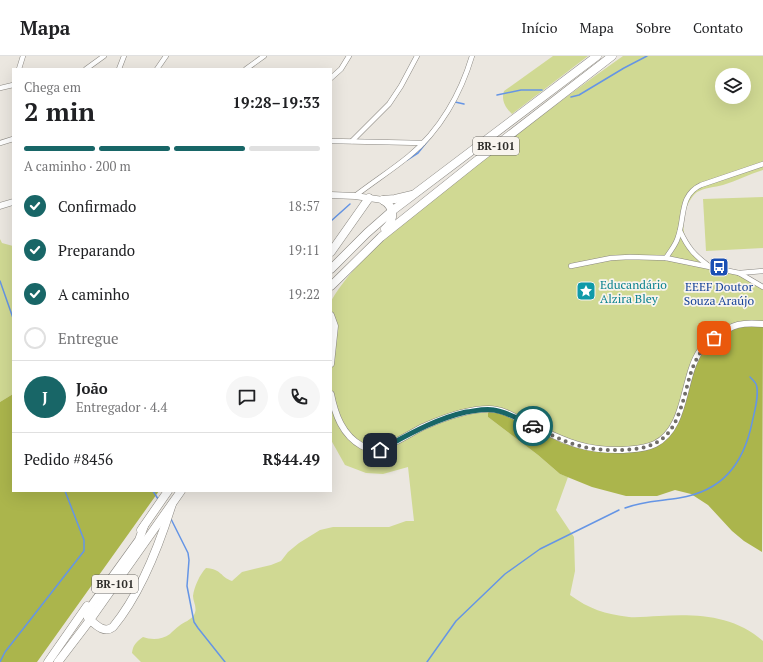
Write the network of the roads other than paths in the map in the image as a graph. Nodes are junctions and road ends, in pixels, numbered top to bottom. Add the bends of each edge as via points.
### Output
1 (23, 56) edge
2 (104, 56) edge
3 (124, 56) edge
4 (166, 56) edge
5 (264, 56) edge
6 (349, 56) edge
7 (417, 56) edge
8 (472, 56) edge
9 (597, 56) edge
10 (612, 56) edge
11 (19, 68) edge
12 (87, 68) edge
13 (119, 68) edge
14 (158, 68) edge
15 (247, 68) edge
16 (332, 77) edge
17 (12, 84) edge
18 (0, 88) edge
19 (12, 139) edge
20 (332, 141) edge
21 (352, 142) junction
22 (0, 143) edge
23 (423, 143) junction
24 (763, 164) edge
25 (415, 194) junction
26 (332, 195) edge
27 (355, 196) junction
28 (369, 198) junction
29 (383, 200) junction
30 (12, 202) edge
31 (0, 206) edge
32 (392, 211) junction
33 (680, 231) junction
34 (332, 251) edge
35 (666, 258) junction
36 (571, 266) dead end
37 (711, 267) junction
38 (332, 268) edge
39 (763, 271) edge
40 (739, 273) junction
41 (334, 283) edge
42 (763, 287) edge
43 (332, 318) edge
44 (763, 324) edge
45 (332, 354) edge
46 (332, 399) edge
47 (167, 492) edge
48 (180, 492) edge
49 (172, 504) junction
50 (144, 526) junction
51 (90, 620) junction
52 (48, 662) edge
53 (58, 662) edge

1 - 11 street
2 - 12 street
3 - 13 street
4 - 14 street
5 - 15 street
6 - 16 street
7 - 21 street via 402,86 389,104
8 - 23 street via 454,101
9 - 25 highway, BR-101
10 - 41 highway, BR-101 via 380,237
17 - 18 street
19 - 22 street
20 - 21 street
21 - 23 street
23 - 27 street
24 - 33 street via 693,190 684,205
25 - 29 highway
25 - 32 highway, BR-101
26 - 27 street
27 - 28 street
28 - 29 street
28 - 34 highway
29 - 32 highway
30 - 31 street
32 - 38 highway, BR-101
32 - 41 highway via 389,226 337,272
33 - 35 street
33 - 37 street via 693,253
35 - 36 street via 611,258
35 - 37 street
37 - 40 street
39 - 40 street
40 - 42 street
43 - 45 street via 335,326
44 - 46 street via 736,324 706,344 692,369 673,428 655,444 638,449 604,450 579,446 506,413 489,409 442,419 380,450 370,450 357,443 345,431 335,413
47 - 50 highway, BR-101
48 - 49 highway, BR-101
49 - 51 highway, BR-101
49 - 51 highway via 149,564 114,627 106,630
50 - 51 highway via 139,540 87,612
50 - 52 highway, BR-101
51 - 53 highway, BR-101

